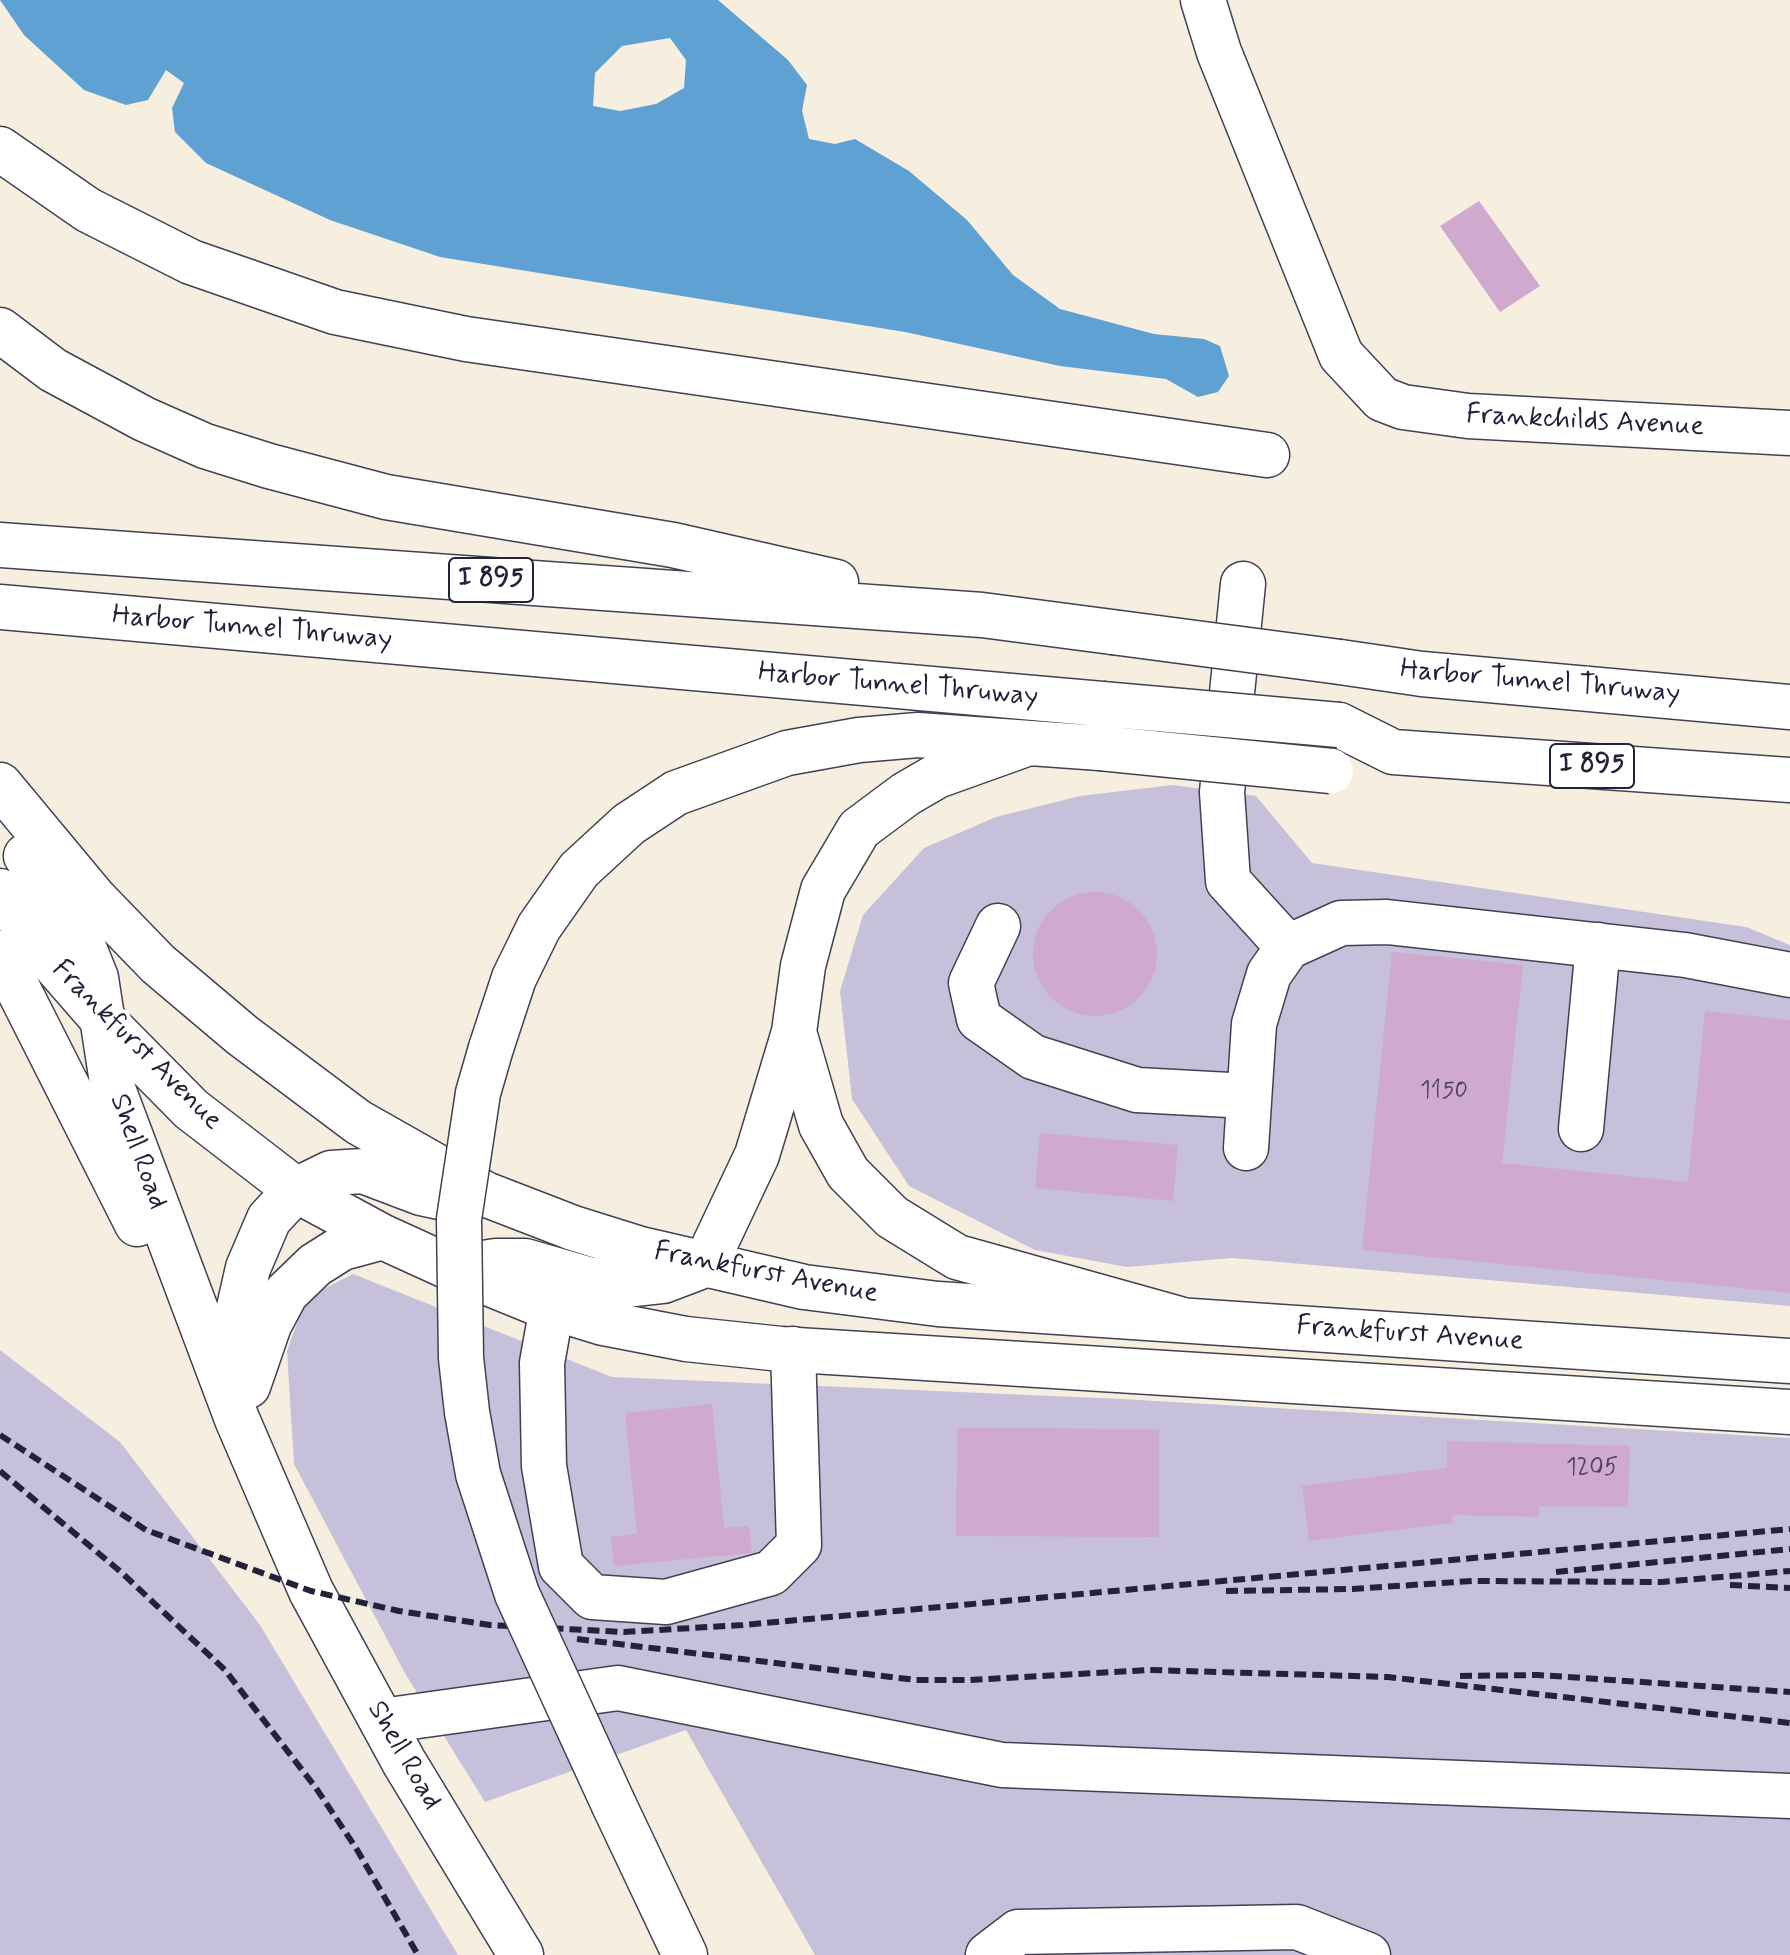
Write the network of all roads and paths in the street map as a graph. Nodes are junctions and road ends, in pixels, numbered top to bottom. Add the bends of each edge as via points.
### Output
1 (1203, 0) edge
2 (0, 149) edge
3 (0, 330) edge
4 (1790, 433) edge
5 (1267, 455) dead end
6 (0, 545) edge
7 (1243, 584) dead end
8 (6, 607) edge
9 (982, 615) junction
10 (1790, 707) edge
11 (1029, 743) junction
12 (1393, 752) junction
13 (1790, 780) edge
14 (0, 785) edge
15 (0, 804) edge
16 (0, 891) edge
17 (998, 926) dead end
18 (1598, 945) junction
19 (1288, 947) junction
20 (0, 953) edge
21 (1790, 975) edge
22 (104, 1021) junction
23 (794, 1032) junction
24 (1248, 1096) junction
25 (1581, 1129) dead end
26 (1246, 1148) dead end
27 (296, 1190) junction
28 (485, 1194) junction
29 (383, 1237) junction
30 (705, 1265) junction
31 (451, 1268) junction
32 (552, 1307) junction
33 (1179, 1319) junction
34 (793, 1349) junction
35 (1790, 1361) edge
36 (1790, 1412) edge
37 (237, 1419) junction
38 (382, 1721) junction
39 (1790, 1796) edge
40 (521, 1955) edge
41 (685, 1955) edge
42 (988, 1955) edge
43 (1368, 1955) edge

1 - 4 main road, Frankchilds Avenue via 1341,355 1382,399 1468,416
2 - 5 main road via 88,210 191,262 335,312 466,339
3 - 9 main road via 53,370 144,419 269,466 386,497 673,545
6 - 9 main road, Harbor Tunnel Thruway / I 895
7 - 19 main road via 1222,792 1228,881
8 - 12 main road, Harbor Tunnel Thruway / I 895, bridge via 1339,725
9 - 10 main road, Harbor Tunnel Thruway / I 895, bridge via 1422,674
11 - 12 main road, bridge via 1331,771
11 - 23 main road via 937,776 859,829 823,890 803,966
11 - 41 main road, bridge via 918,735 859,740 787,753 676,793 629,824 579,870 539,927 514,978 478,1093 459,1219 461,1358 478,1474 517,1594
12 - 13 main road, Harbor Tunnel Thruway / I 895
14 - 28 main road, Frankfurst Avenue via 94,898 158,964 242,1035 358,1122
15 - 22 main road, Shell Road via 17,843 78,933 96,978
16 - 22 main road, Frankfurst Avenue via 36,943
17 - 24 main road via 971,983 979,1019 1033,1057 1137,1090
18 - 19 main road via 1387,922 1341,923
18 - 21 main road
18 - 25 main road
19 - 24 main road via 1269,974 1254,1024
20 - 37 main road, Shell Road
22 - 27 main road, Frankfurst Avenue via 191,1109
22 - 37 main road, Shell Road via 113,1089
23 - 30 main road via 757,1155
23 - 33 main road via 821,1125 848,1173 892,1217 957,1257
24 - 26 main road
27 - 28 main road via 331,1173 363,1171 449,1199
27 - 29 main road, Frankfurst Avenue
27 - 37 main road via 269,1219 248,1268 237,1316
28 - 30 main road, Frankfurst Avenue via 573,1228
29 - 31 main road, Frankfurst Avenue
29 - 37 main road via 342,1248 286,1293 269,1325
30 - 31 main road via 663,1281 627,1285 525,1261
30 - 33 main road, Frankfurst Avenue via 804,1287 938,1304
31 - 32 main road, Frankfurst Avenue
32 - 34 main road, Frankfurst Avenue via 686,1339
32 - 34 main road via 542,1363 544,1466 561,1566 592,1597 666,1602 771,1573 799,1545
33 - 35 main road, Frankfurst Avenue
34 - 36 main road, Frankfurst Avenue
37 - 38 main road, Shell Road via 311,1591
38 - 39 main road via 618,1688 1002,1765
38 - 40 main road, Shell Road
42 - 43 main road via 1018,1932 1297,1927

